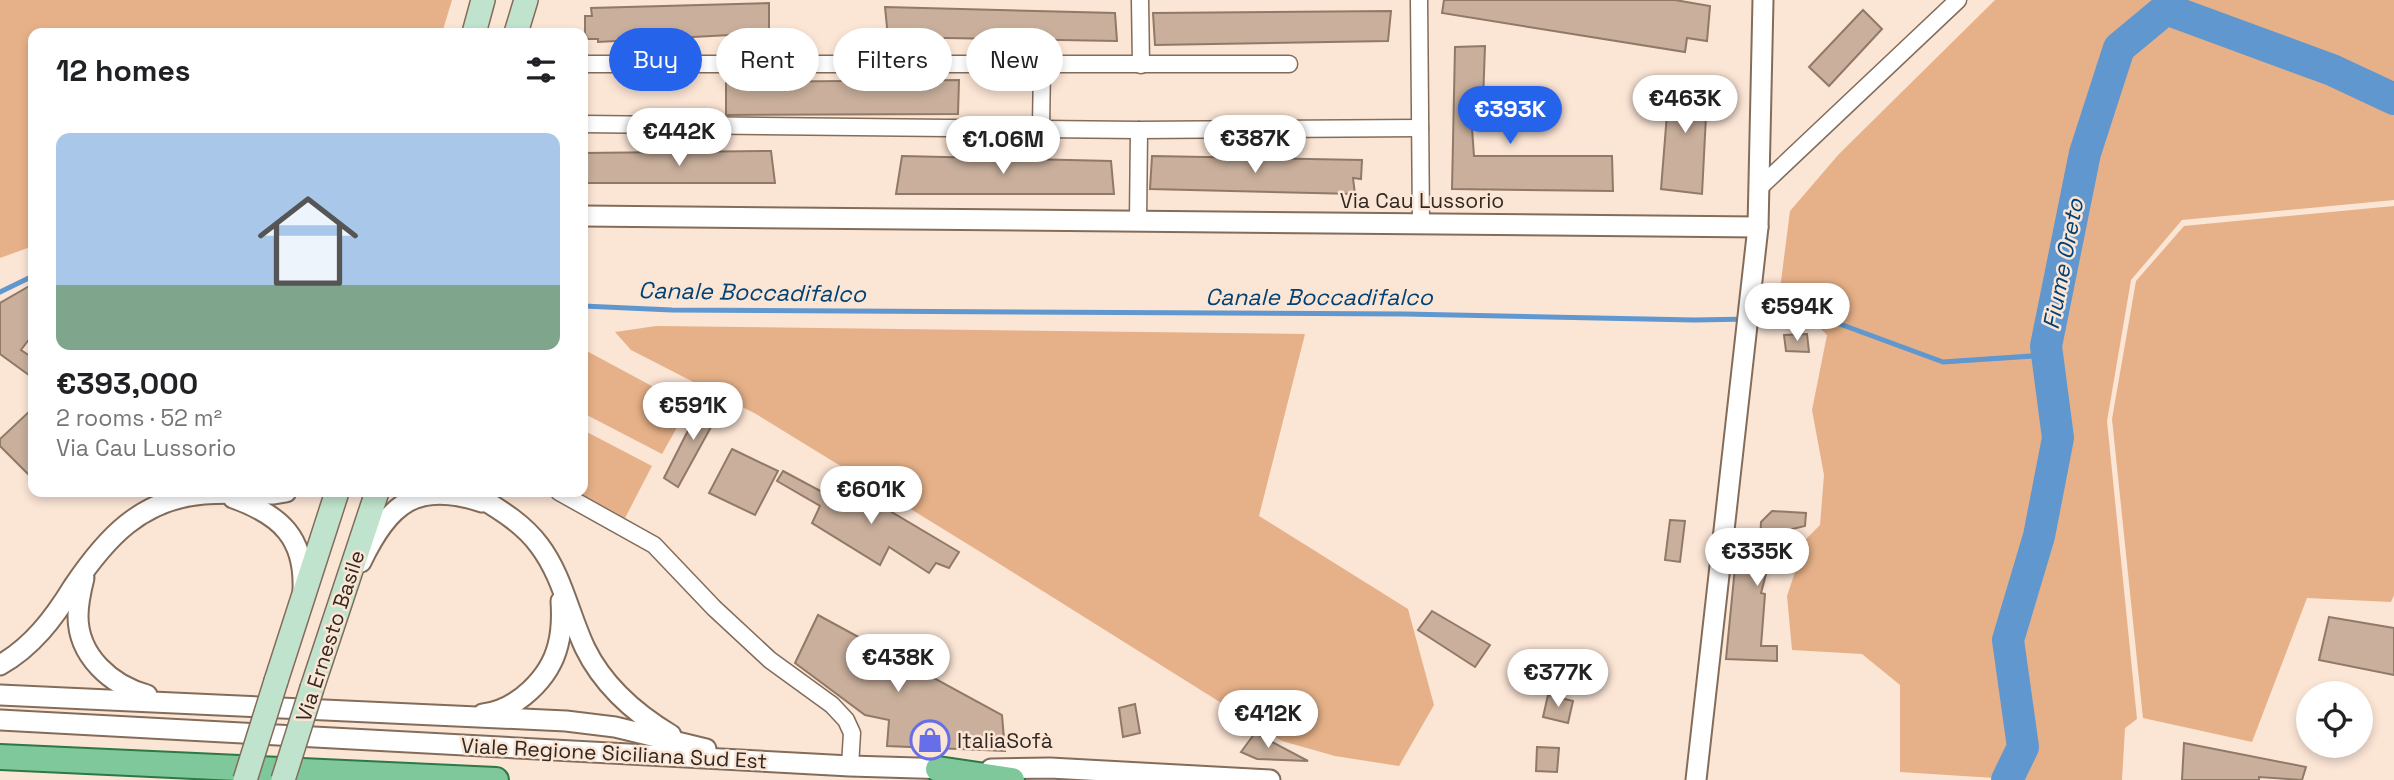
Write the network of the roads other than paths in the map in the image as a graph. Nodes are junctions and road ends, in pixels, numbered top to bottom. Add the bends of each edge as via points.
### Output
1 (483, 0) edge
2 (526, 0) edge
3 (1140, 0) edge
4 (1419, 0) edge
5 (1763, 0) edge
6 (1958, 0) edge
7 (475, 28) edge
8 (518, 28) edge
9 (588, 64) edge
10 (1289, 64) dead end
11 (966, 65) edge
12 (1063, 65) edge
13 (1141, 65) junction
14 (1042, 91) edge
15 (588, 124) edge
16 (1041, 128) junction
17 (1420, 128) junction
18 (1139, 130) junction
19 (1758, 189) junction
20 (588, 216) edge
21 (1138, 221) junction
22 (1421, 223) junction
23 (1758, 226) junction
24 (187, 497) edge
25 (231, 497) edge
26 (335, 497) edge
27 (375, 497) edge
28 (417, 497) edge
29 (466, 497) edge
30 (479, 497) edge
31 (568, 497) edge
32 (496, 507) junction
33 (87, 567) junction
34 (558, 579) junction
35 (302, 600) junction
36 (341, 604) junction
37 (0, 665) edge
38 (0, 695) edge
39 (175, 703) junction
40 (460, 717) junction
41 (0, 720) edge
42 (689, 745) junction
43 (0, 757) edge
44 (751, 760) junction
45 (850, 766) junction
46 (938, 769) junction
47 (245, 780) edge
48 (284, 780) edge
49 (496, 780) edge
50 (1012, 780) edge
51 (1270, 780) edge
52 (1696, 780) edge

1 - 7 main road
2 - 8 main road
3 - 13 street
4 - 17 street
5 - 19 street
6 - 19 street
9 - 11 street
10 - 13 street
12 - 13 street
14 - 16 street
15 - 16 street
16 - 18 street
17 - 18 street
17 - 22 street
18 - 21 street
19 - 23 street
20 - 21 street, Via Cau Lussorio
21 - 22 street, Via Cau Lussorio
22 - 23 street, Via Cau Lussorio
23 - 52 street
24 - 33 street via 164,503 122,526
25 - 35 street via 261,509 288,531 303,570
26 - 35 main road, Via Ernesto Basile
27 - 36 main road, Via Ernesto Basile
28 - 36 street via 397,508 382,525
29 - 32 street
30 - 32 street
31 - 45 street via 654,545 770,660 832,705 852,733
32 - 34 street via 538,543
33 - 37 street via 52,621
33 - 39 street via 78,617 92,658 114,682
34 - 40 street via 562,625 548,670 514,703 492,713
34 - 42 street via 598,671 632,708
35 - 47 main road, Via Ernesto Basile, bridge
36 - 48 main road, Via Ernesto Basile, bridge
38 - 39 street
39 - 40 street
40 - 42 street via 615,727
41 - 44 street, Viale Regione Siciliana Sud Est
42 - 44 street
43 - 49 main road, Viale Regione Siciliana Sud Est
44 - 45 street, Viale Regione Siciliana Sud Est
45 - 46 street, Viale Regione Siciliana Sud Est
46 - 50 main road
46 - 51 street, Viale Regione Siciliana Sud Est via 1050,768

